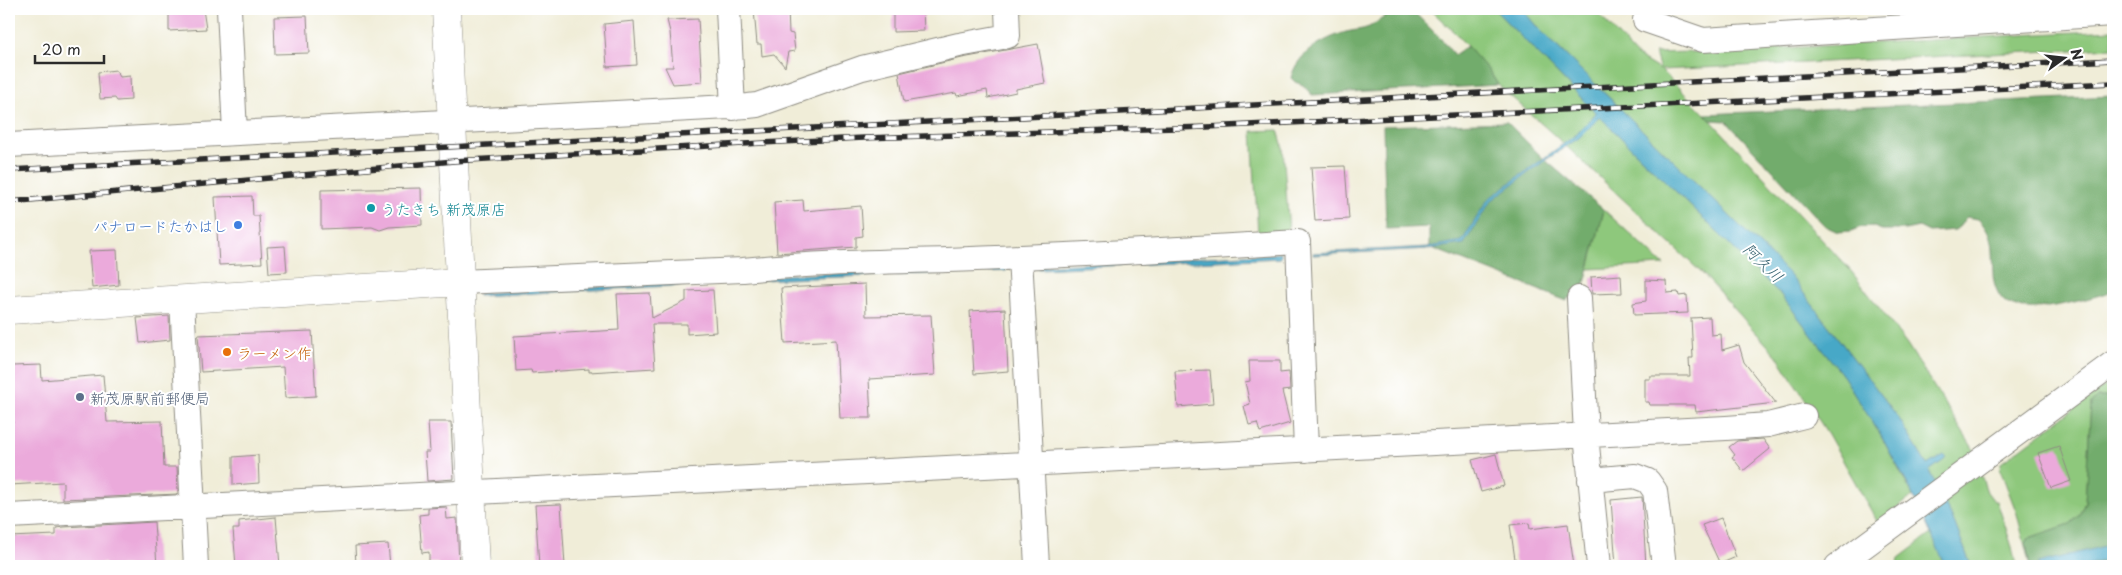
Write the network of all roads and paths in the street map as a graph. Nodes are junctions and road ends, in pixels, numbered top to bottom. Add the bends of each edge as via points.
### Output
1 (229, 9) edge
2 (446, 9) edge
3 (728, 9) edge
4 (1007, 9) edge
5 (2113, 14) edge
6 (1645, 20) dead end
7 (732, 108) junction
8 (452, 121) junction
9 (235, 133) junction
10 (9, 145) edge
11 (1020, 257) junction
12 (460, 282) junction
13 (1578, 298) dead end
14 (182, 300) junction
15 (9, 310) edge
16 (2113, 363) edge
17 (1804, 416) dead end
18 (1586, 435) junction
19 (1306, 450) junction
20 (1032, 464) junction
21 (1590, 480) junction
22 (471, 492) junction
23 (193, 507) junction
24 (9, 516) edge
25 (196, 566) edge
26 (475, 566) edge
27 (1037, 566) edge
28 (1599, 566) edge
29 (1664, 566) edge
30 (1837, 566) edge

1 - 9 street
2 - 8 street
3 - 7 street
4 - 7 street via 1008,36 896,59 757,105
5 - 6 street via 1703,40
7 - 8 street
8 - 9 street
8 - 12 street
9 - 10 street
11 - 12 street
11 - 19 street via 1298,242
11 - 20 street
12 - 14 street
12 - 22 street
13 - 18 street
14 - 15 street
14 - 23 street
16 - 30 street
17 - 18 street via 1726,428
18 - 19 street
18 - 21 street
19 - 20 street
20 - 22 street
20 - 27 street
21 - 28 street
21 - 29 street via 1636,476 1648,481 1655,491
22 - 23 street
22 - 26 street
23 - 24 street
23 - 25 street

